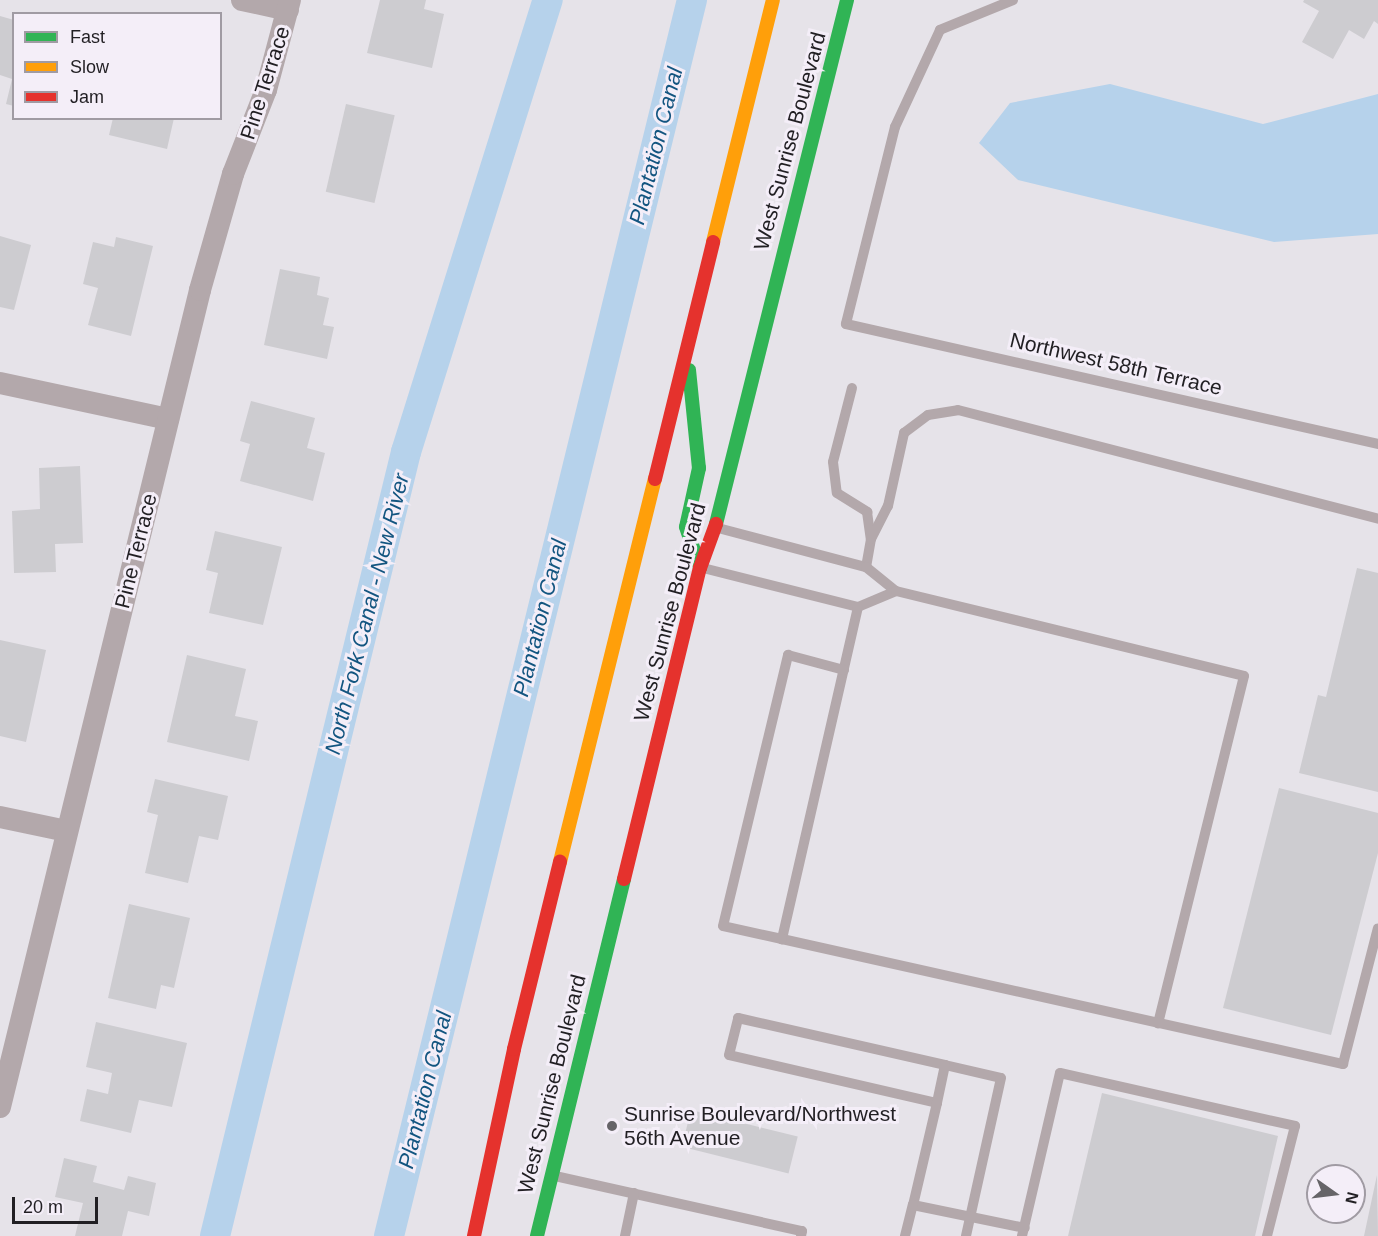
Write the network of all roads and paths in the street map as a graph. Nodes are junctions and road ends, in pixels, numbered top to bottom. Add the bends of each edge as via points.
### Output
1 (242, 0) edge
2 (773, 0) edge
3 (847, 0) edge
4 (1013, 0) edge
5 (289, 5) edge
6 (828, 21) dead end
7 (836, 51) junction
8 (686, 347) junction
9 (0, 383) edge
10 (852, 388) dead end
11 (168, 419) junction
12 (1378, 444) edge
13 (1378, 519) edge
14 (715, 527) junction
15 (871, 538) junction
16 (866, 567) junction
17 (700, 568) junction
18 (896, 591) junction
19 (858, 607) junction
20 (844, 670) junction
21 (0, 817) edge
22 (67, 831) junction
23 (1378, 928) edge
24 (782, 939) junction
25 (1158, 1024) junction
26 (945, 1065) junction
27 (937, 1103) junction
28 (0, 1107) edge
29 (552, 1175) junction
30 (634, 1193) junction
31 (913, 1205) junction
32 (970, 1217) junction
33 (1023, 1232) edge
34 (474, 1236) edge
35 (537, 1236) edge
36 (625, 1236) edge
37 (801, 1236) edge
38 (905, 1236) edge
39 (966, 1236) edge
40 (1267, 1236) edge

1 - 5 street
2 - 8 highway, West Sunrise Boulevard
3 - 7 highway, West Sunrise Boulevard
4 - 12 lane, Northwest 58th Terrace via 940,30 895,127 846,324
5 - 11 street, Pine Terrace via 267,90 220,215
6 - 7 highway
7 - 14 highway, West Sunrise Boulevard
8 - 17 highway via 699,468 686,527
8 - 34 highway, West Sunrise Boulevard via 514,1049
9 - 11 street
10 - 15 lane via 832,462 837,493 867,512
11 - 22 street, Pine Terrace
13 - 15 lane via 958,410 928,415 904,433 888,506
14 - 16 lane
14 - 17 highway, West Sunrise Boulevard
15 - 16 lane
16 - 18 lane
17 - 19 lane
17 - 29 highway, West Sunrise Boulevard
18 - 19 lane
18 - 25 lane via 1244,676
19 - 20 lane
20 - 24 lane
20 - 24 lane via 788,655 723,926
21 - 22 street
22 - 28 street, Pine Terrace
23 - 25 lane via 1343,1064
24 - 25 lane
26 - 27 lane
26 - 27 lane via 738,1018 729,1055
26 - 32 lane via 1001,1078
27 - 31 lane
29 - 30 lane
29 - 35 highway, West Sunrise Boulevard
30 - 36 lane
30 - 37 lane via 802,1231
31 - 32 lane
31 - 38 lane
32 - 33 lane
32 - 39 lane
33 - 40 lane via 1060,1073 1295,1126

